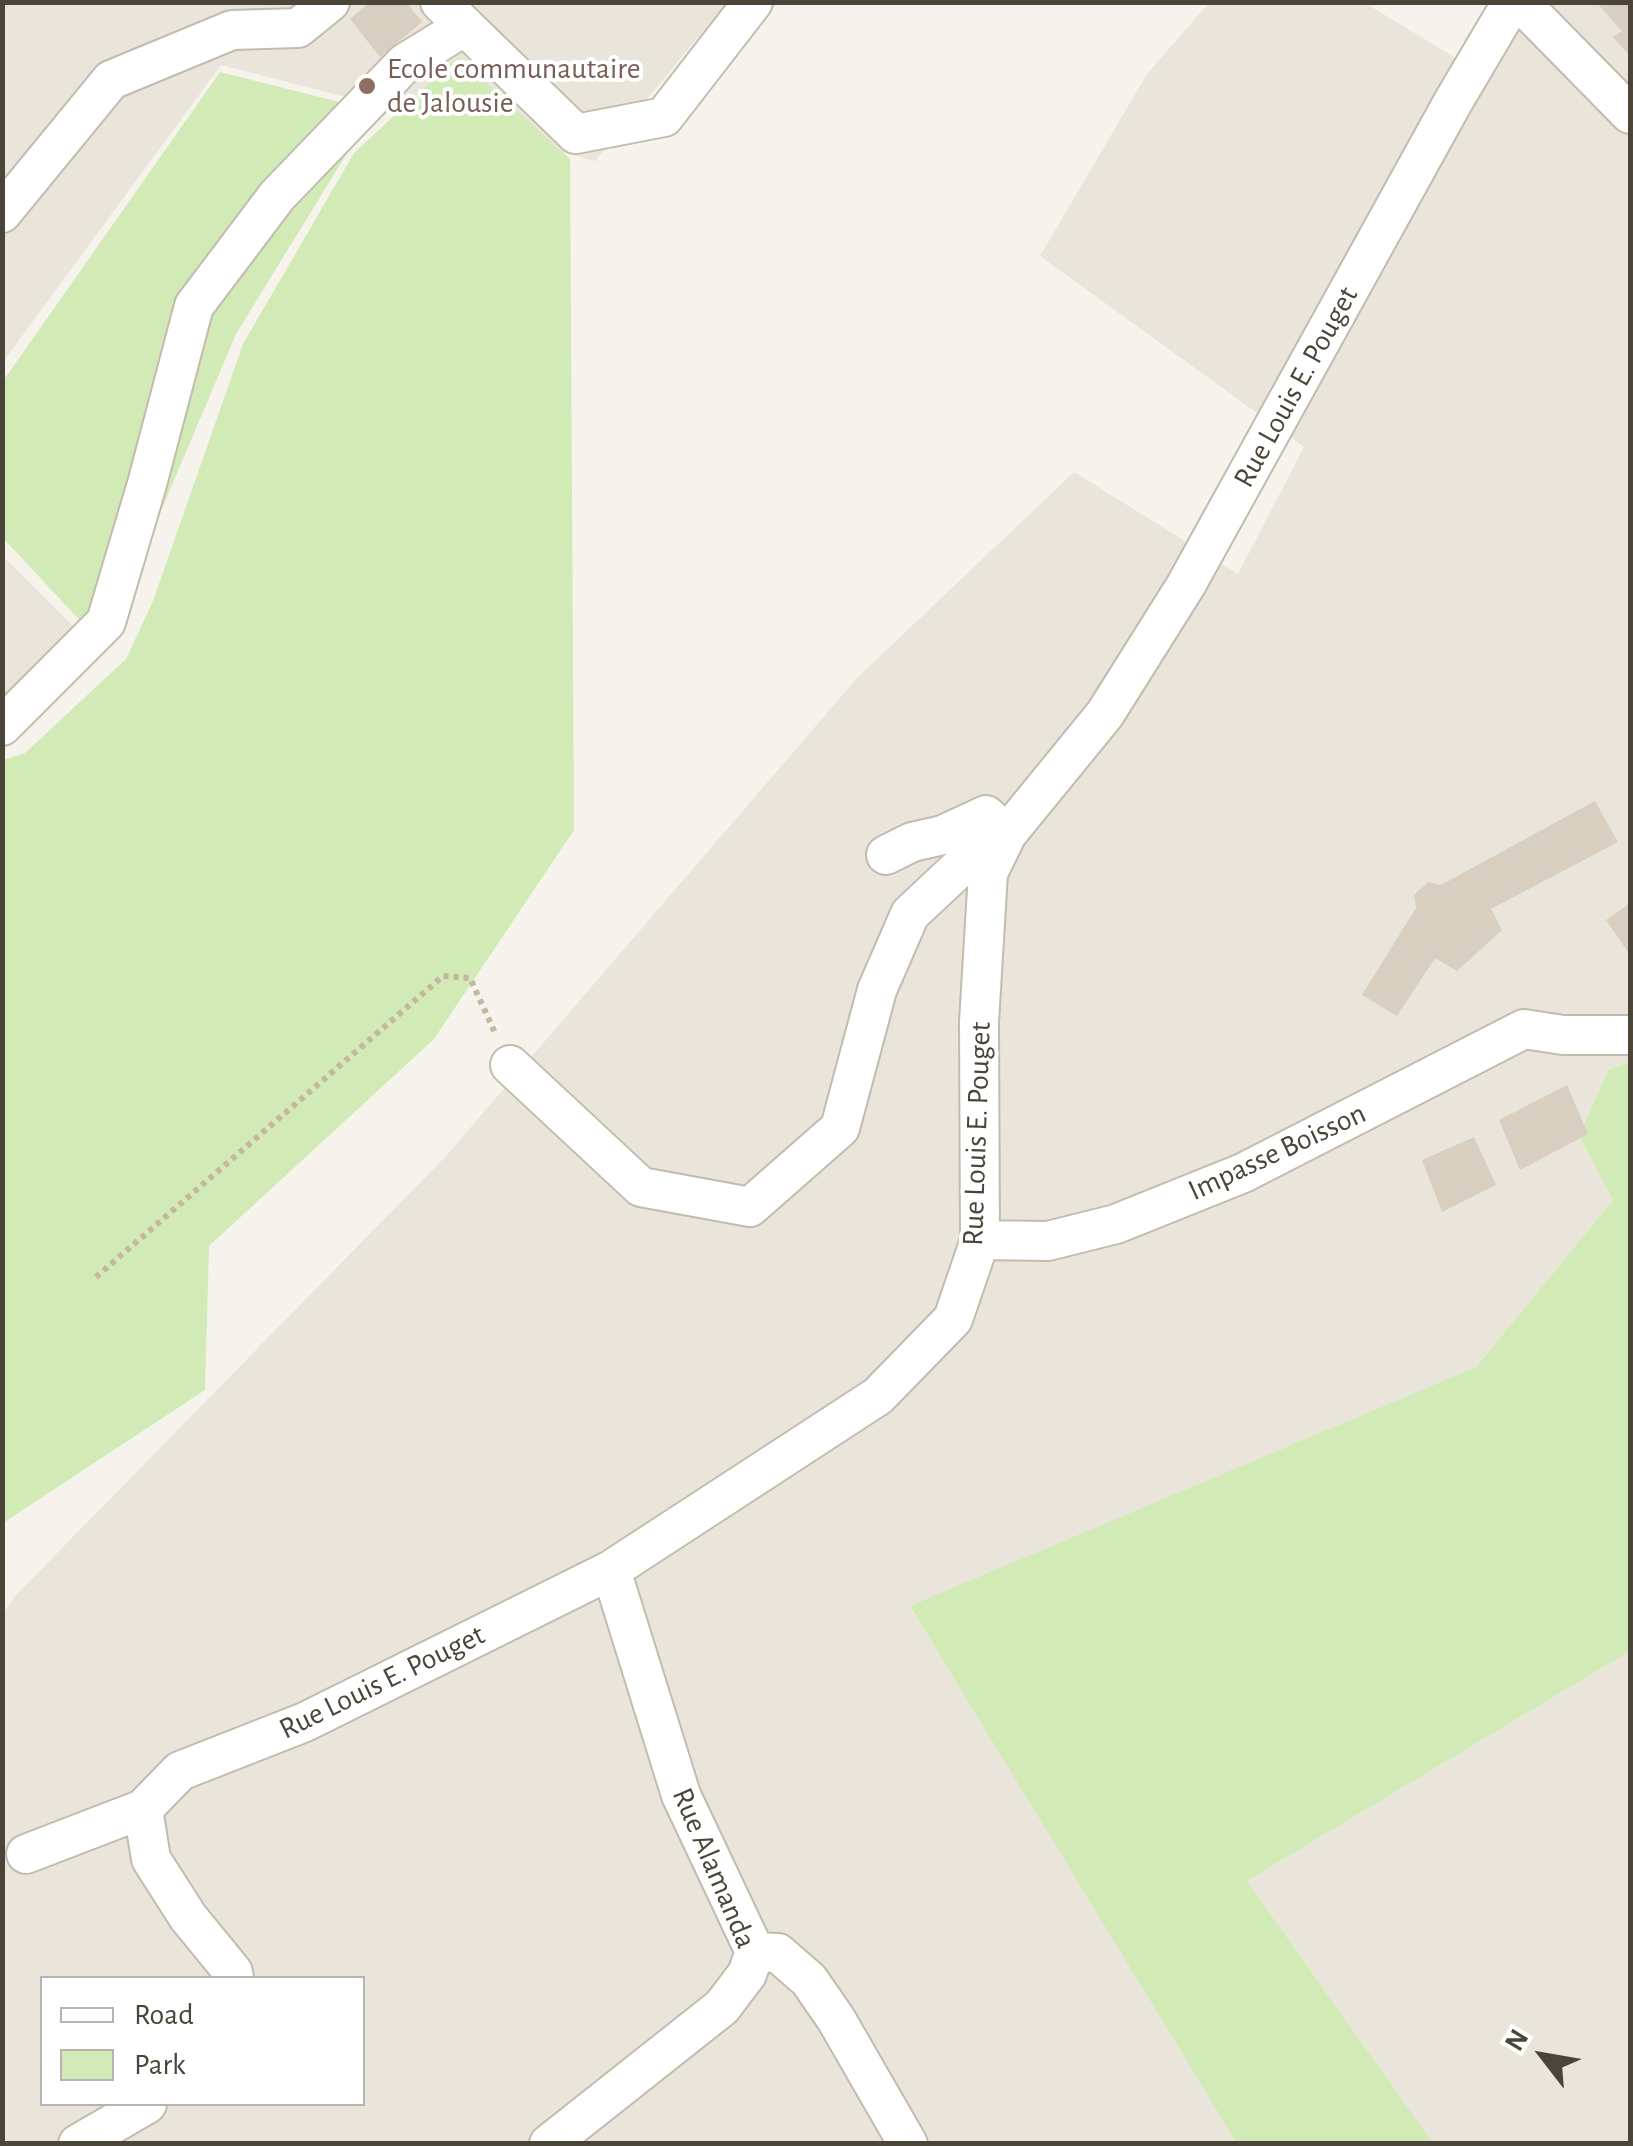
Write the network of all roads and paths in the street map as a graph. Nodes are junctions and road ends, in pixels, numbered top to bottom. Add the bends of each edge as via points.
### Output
1 (330, 2) edge
2 (754, 2) edge
3 (1516, 2) edge
4 (453, 14) edge
5 (1630, 114) edge
6 (2, 213) edge
7 (2, 726) edge
8 (1007, 834) junction
9 (886, 855) dead end
10 (1630, 1035) edge
11 (510, 1065) joint
12 (980, 1240) junction
13 (96, 1277) dead end
14 (612, 1570) junction
15 (143, 1809) junction
16 (26, 1854) dead end
17 (755, 1952) junction
18 (234, 1976) edge
19 (144, 2106) edge
20 (78, 2144) edge
21 (550, 2144) edge
22 (908, 2144) edge

1 - 6 street via 298,28 232,30 111,80
2 - 4 street via 664,116 576,134
3 - 5 street
3 - 8 street, Rue Louis E. Pouget via 1453,102 1186,585 1105,714
4 - 7 street via 277,196 194,306 106,622
8 - 9 street via 986,815
8 - 11 street via 972,856 910,914 877,990 840,1128 750,1207 642,1187
8 - 12 street, Rue Louis E. Pouget via 988,873
10 - 12 street, Impasse Boisson via 1524,1029 1243,1173 1116,1224 1048,1241
11 - 13 path via 470,978 443,976
12 - 14 street, Rue Louis E. Pouget via 953,1320 878,1396
14 - 15 street, Rue Louis E. Pouget via 305,1722 180,1771
14 - 17 street, Rue Alamanda via 681,1795
15 - 16 street
15 - 18 street via 151,1859
17 - 21 street, Rue Alamanda via 722,2006
17 - 22 street via 778,1953 809,1980
19 - 20 street

